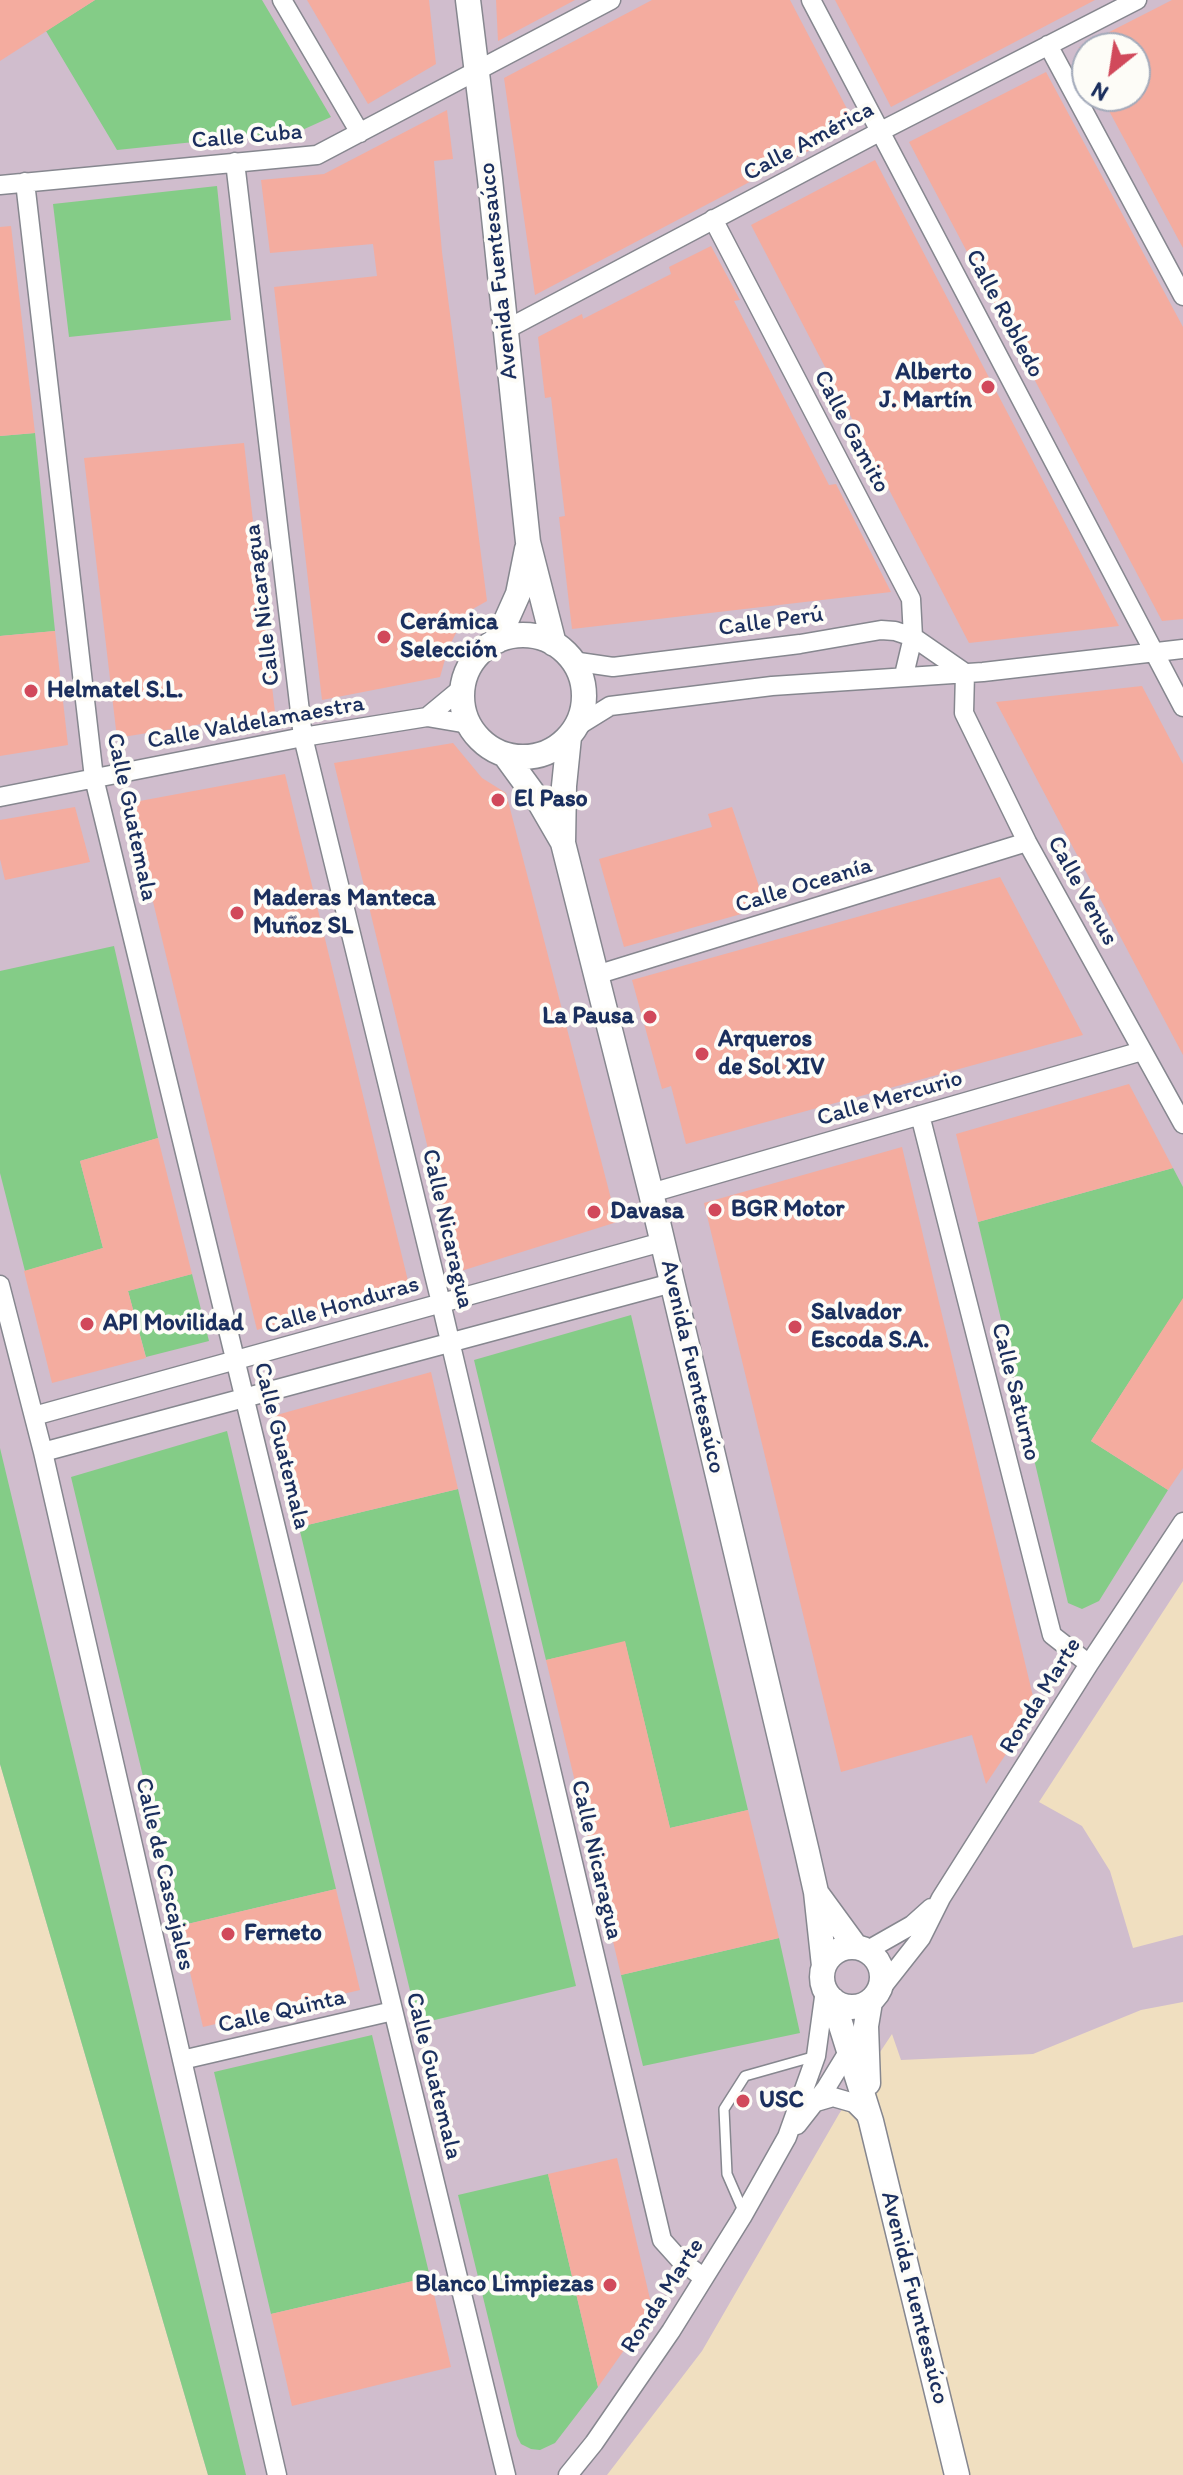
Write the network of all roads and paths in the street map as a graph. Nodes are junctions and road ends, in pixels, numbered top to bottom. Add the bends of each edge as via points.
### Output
1 (282, 0) edge
2 (468, 0) edge
3 (611, 0) edge
4 (811, 0) edge
5 (1137, 0) edge
6 (1048, 45) junction
7 (477, 69) junction
8 (881, 131) junction
9 (360, 133) junction
10 (235, 162) junction
11 (25, 182) junction
12 (0, 185) edge
13 (713, 219) junction
14 (1183, 296) edge
15 (505, 330) junction
16 (528, 542) junction
17 (913, 637) junction
18 (497, 641) junction
19 (554, 644) junction
20 (1183, 649) edge
21 (1152, 651) junction
22 (572, 661) junction
23 (965, 673) junction
24 (904, 675) junction
25 (462, 688) junction
26 (1183, 707) edge
27 (427, 717) junction
28 (468, 724) junction
29 (572, 732) junction
30 (303, 737) junction
31 (505, 755) junction
32 (94, 778) junction
33 (0, 797) edge
34 (1027, 842) junction
35 (563, 843) junction
36 (596, 975) junction
37 (1142, 1051) junction
38 (920, 1115) junction
39 (1183, 1124) edge
40 (651, 1193) junction
41 (662, 1242) junction
42 (672, 1283) junction
43 (0, 1285) edge
44 (441, 1303) junction
45 (449, 1343) junction
46 (235, 1360) junction
47 (245, 1397) junction
48 (34, 1416) junction
49 (43, 1452) junction
50 (1183, 1522) edge
51 (1089, 1664) junction
52 (816, 1892) junction
53 (941, 1898) junction
54 (862, 1948) junction
55 (824, 1966) junction
56 (829, 1995) junction
57 (872, 2006) junction
58 (393, 2011) junction
59 (849, 2050) junction
60 (816, 2056) junction
61 (182, 2060) junction
62 (816, 2102) junction
63 (871, 2121) junction
64 (787, 2137) junction
65 (744, 2213) junction
66 (704, 2278) junction
67 (277, 2475) edge
68 (506, 2475) edge
69 (568, 2475) edge
70 (957, 2475) edge

1 - 9 street
2 - 7 street, Avenida Fuentesaúco
3 - 7 street, Calle Cuba
4 - 8 street, Calle Robledo
5 - 6 street, Calle América
6 - 8 street, Calle América
6 - 14 street
7 - 9 street, Calle Cuba
7 - 15 street, Avenida Fuentesaúco
8 - 13 street, Calle América
8 - 21 street, Calle Robledo
9 - 10 street, Calle Cuba via 317,155
10 - 11 street, Calle Cuba
10 - 30 street, Calle Nicaragua
11 - 12 street, Calle Cuba
11 - 32 street, Calle Guatemala
13 - 15 street, Calle América
13 - 17 street, Calle Gamito via 911,599
15 - 16 street, Avenida Fuentesaúco
16 - 18 street, Avenida Fuentesaúco via 518,594
16 - 19 street, Avenida Fuentesaúco
17 - 22 street, Calle Perú via 881,630 613,667
17 - 23 street, Calle Perú
17 - 24 street, Calle Gamito
18 - 19 street via 535,637
18 - 25 street via 473,660
19 - 22 street
20 - 21 street
21 - 23 street
21 - 26 street, Calle Robledo
22 - 29 street via 582,682 583,705
23 - 24 street
23 - 34 street, Calle Venus via 964,713
24 - 29 street via 610,706
25 - 27 street
25 - 28 street
27 - 28 street, Calle Valdelamaestra
27 - 30 street, Calle Valdelamaestra
28 - 31 street via 483,743
29 - 31 street via 540,755
29 - 35 street, Avenida Fuentesaúco
30 - 32 street, Calle Valdelamaestra
30 - 44 street, Calle Nicaragua
31 - 35 street, Avenida Fuentesaúco
32 - 33 street, Calle Valdelamaestra
32 - 46 street, Calle Guatemala
34 - 36 street, Calle Oceanía
34 - 37 street, Calle Venus
35 - 36 street, Avenida Fuentesaúco
36 - 40 street, Avenida Fuentesaúco
37 - 38 street, Calle Mercurio
37 - 39 street, Calle Venus
38 - 40 street, Calle Mercurio
38 - 51 street, Calle Saturno via 1052,1635
40 - 41 street, Avenida Fuentesaúco
41 - 42 street, Avenida Fuentesaúco
41 - 44 street, Calle Honduras
42 - 45 street
42 - 52 street, Avenida Fuentesaúco
43 - 48 street, Calle de Cascajales
44 - 45 street, Calle Nicaragua
44 - 46 street, Calle Honduras
45 - 47 street
45 - 66 street, Calle Nicaragua via 662,2240
46 - 47 street, Calle Guatemala
46 - 48 street, Calle Honduras
47 - 49 street
47 - 58 street, Calle Guatemala
48 - 49 street, Calle de Cascajales
49 - 61 street, Calle de Cascajales
50 - 51 street, Ronda Marte
51 - 53 street, Ronda Marte
52 - 54 street, Avenida Fuentesaúco
52 - 55 street, Avenida Fuentesaúco
53 - 54 street, Ronda Marte via 912,1925
53 - 57 street, Ronda Marte via 921,1938
54 - 55 street via 842,1948
54 - 57 street via 880,1964 883,1981
55 - 56 street via 822,1982
56 - 57 street via 851,2007
56 - 59 street, Avenida Fuentesaúco
56 - 60 street, Ronda Marte
57 - 59 street, Ronda Marte
57 - 63 street, Avenida Fuentesaúco via 867,2072
58 - 61 street, Calle Quinta
58 - 68 street, Calle Guatemala
59 - 62 street, Ronda Marte
59 - 63 street, Avenida Fuentesaúco
60 - 64 street, Ronda Marte
60 - 65 lane via 745,2076 724,2109 727,2174
61 - 67 street, Calle de Cascajales
62 - 63 street via 833,2097 854,2103
62 - 64 street, Ronda Marte
63 - 70 street, Avenida Fuentesaúco
64 - 65 street, Ronda Marte
65 - 66 street, Ronda Marte
66 - 69 street, Ronda Marte

